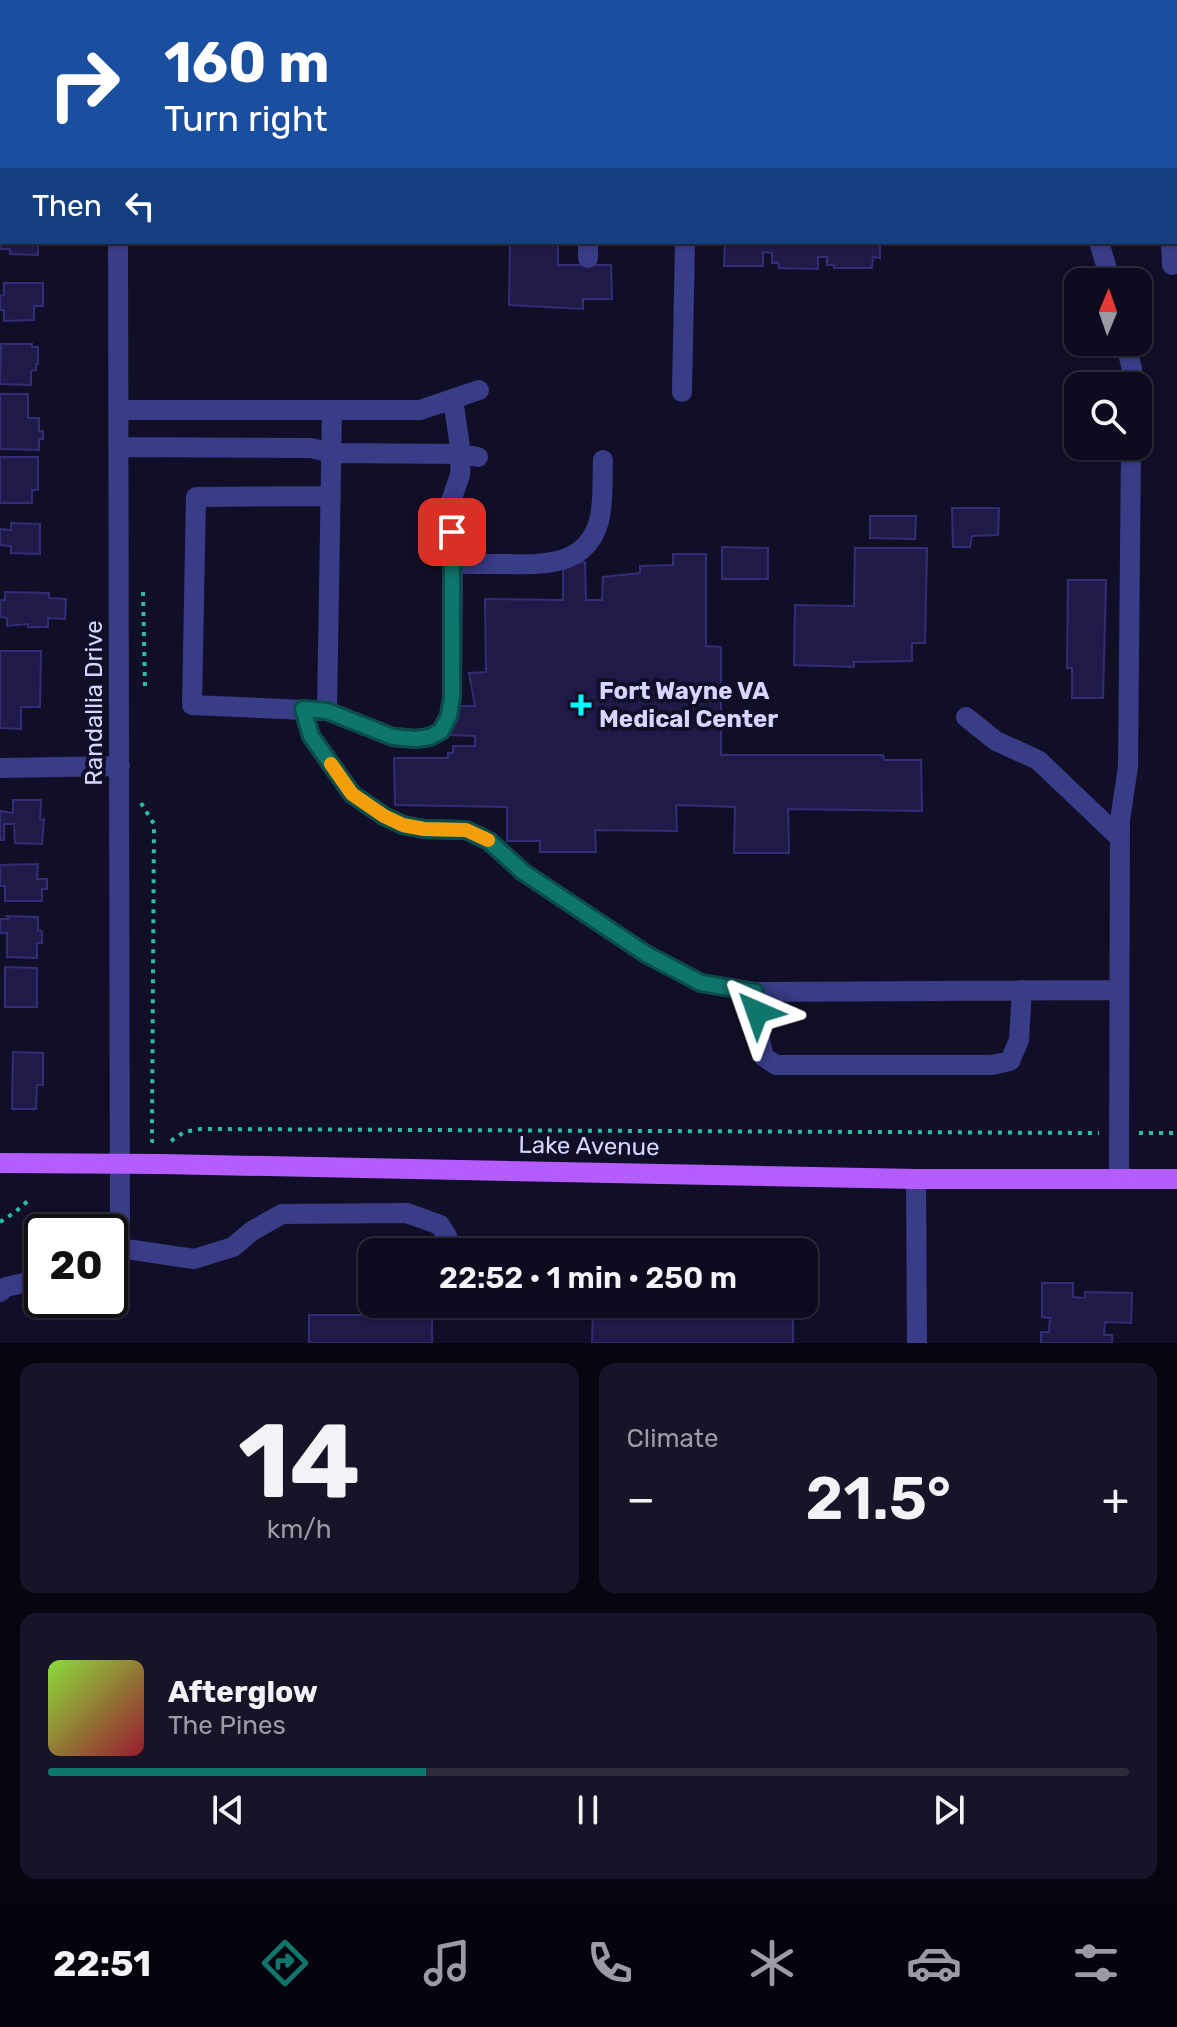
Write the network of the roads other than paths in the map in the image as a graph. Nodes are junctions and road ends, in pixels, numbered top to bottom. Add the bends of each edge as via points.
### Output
1 (118, 244) edge
2 (685, 244) edge
3 (1100, 244) edge
4 (1171, 244) edge
5 (1172, 265) dead end
6 (1107, 268) edge
7 (479, 390) dead end
8 (682, 392) dead end
9 (453, 399) junction
10 (119, 410) junction
11 (332, 410) junction
12 (119, 447) junction
13 (331, 453) junction
14 (469, 456) junction
15 (603, 460) dead end
16 (1131, 460) edge
17 (331, 496) junction
18 (453, 564) junction
19 (303, 709) junction
20 (327, 711) junction
21 (966, 717) dead end
22 (120, 766) junction
23 (0, 768) edge
24 (1120, 838) junction
25 (1022, 990) junction
26 (1119, 990) junction
27 (755, 992) junction
28 (0, 1163) edge
29 (121, 1163) junction
30 (916, 1179) junction
31 (1119, 1179) junction
32 (1177, 1179) edge
33 (117, 1214) edge
34 (447, 1238) edge
35 (128, 1251) edge
36 (24, 1283) edge
37 (0, 1292) edge
38 (917, 1343) edge

1 - 10 street, Randallia Drive
2 - 8 street
3 - 6 street
4 - 5 street
7 - 9 street
9 - 11 street via 420,410
9 - 14 street
10 - 11 street
10 - 12 street, Randallia Drive
11 - 13 street
12 - 13 street via 311,448
12 - 22 street, Randallia Drive
13 - 14 street
13 - 17 street
14 - 18 street via 451,501
15 - 18 street via 602,510 592,538 581,550 543,565
16 - 24 street via 1128,767
17 - 19 street via 196,497 192,705
17 - 20 street
18 - 20 street via 452,697 441,731 416,739 393,737
19 - 20 street
19 - 27 street via 311,736 352,794 384,816 424,829 466,830 646,954 701,983
21 - 24 street via 996,741 1038,760
22 - 23 street
22 - 29 street, Randallia Drive
24 - 26 street
25 - 26 street
25 - 27 street
25 - 27 street via 1019,1040 1010,1061 992,1065 776,1065 764,1057
26 - 31 street
28 - 29 main road, Lake Avenue
29 - 30 main road, Lake Avenue
29 - 33 street, Randallia Drive
30 - 31 main road, Lake Avenue
30 - 38 street
31 - 32 main road, Lake Avenue
34 - 35 street via 440,1225 407,1213 282,1214 233,1247 194,1259
36 - 37 street

